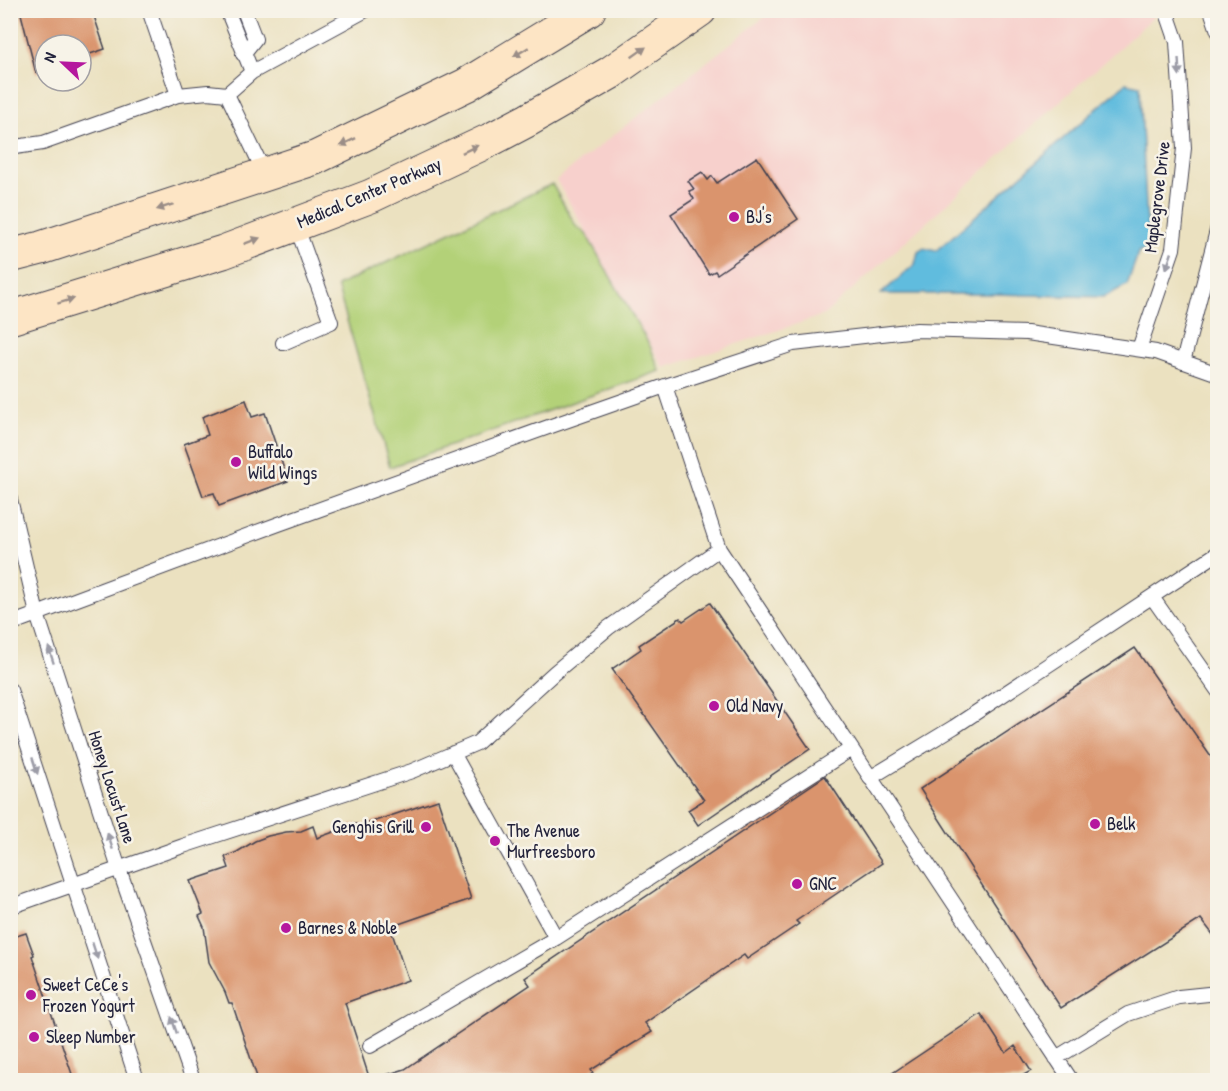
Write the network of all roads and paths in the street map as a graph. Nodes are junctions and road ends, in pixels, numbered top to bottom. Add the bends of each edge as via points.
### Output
1 (149, 10) edge
2 (227, 10) edge
3 (589, 10) edge
4 (700, 10) edge
5 (1166, 10) edge
6 (1211, 10) edge
7 (358, 12) edge
8 (245, 13) dead end
9 (1218, 31) edge
10 (243, 54) junction
11 (252, 72) junction
12 (178, 94) junction
13 (228, 94) junction
14 (10, 143) edge
15 (265, 174) junction
16 (296, 225) junction
17 (1218, 227) edge
18 (10, 256) edge
19 (10, 318) edge
20 (283, 343) dead end
21 (1139, 349) junction
22 (1183, 362) junction
23 (1218, 374) edge
24 (665, 386) junction
25 (10, 499) edge
26 (719, 549) junction
27 (1218, 553) edge
28 (1152, 597) junction
29 (37, 614) junction
30 (10, 624) edge
31 (10, 690) edge
32 (1218, 691) edge
33 (851, 748) junction
34 (453, 753) junction
35 (870, 778) junction
36 (119, 869) junction
37 (73, 885) junction
38 (10, 907) edge
39 (556, 938) junction
40 (1218, 993) edge
41 (370, 1046) dead end
42 (1056, 1058) junction
43 (137, 1080) edge
44 (193, 1080) edge
45 (1071, 1080) edge

1 - 12 lane
2 - 10 lane
3 -> 15 main road via 555,25 466,86 315,158
16 -> 4 main road, Medical Center Parkway via 371,196 528,120 609,73
5 -> 21 lane, Maplegrove Drive via 1177,42 1184,148 1173,249
6 - 9 lane
7 - 11 lane
8 - 10 lane via 255,39
10 - 11 lane
11 - 13 lane
12 - 13 lane
12 - 14 lane via 43,143 15,147
13 - 15 lane
15 -> 18 main road
19 -> 16 main road, Medical Center Parkway via 223,252
16 - 20 lane via 331,322
17 - 22 lane
21 - 22 lane
21 - 24 lane via 1027,333 917,330 793,345
22 - 23 lane
24 - 26 lane
24 - 29 lane
25 - 29 lane, Honey Locust Lane
26 - 33 lane
26 - 34 lane via 608,628 477,743
27 - 28 lane
28 - 32 lane
28 - 35 lane
29 - 30 lane
36 -> 29 lane, Honey Locust Lane
31 -> 37 lane
33 - 35 lane
33 - 39 lane
34 - 36 lane via 412,771
34 - 39 lane
35 - 42 lane
36 - 37 lane
44 -> 36 lane, Honey Locust Lane
37 - 38 lane
37 -> 43 lane
39 - 41 lane
40 - 42 lane via 1179,997 1128,1014
42 - 45 lane

